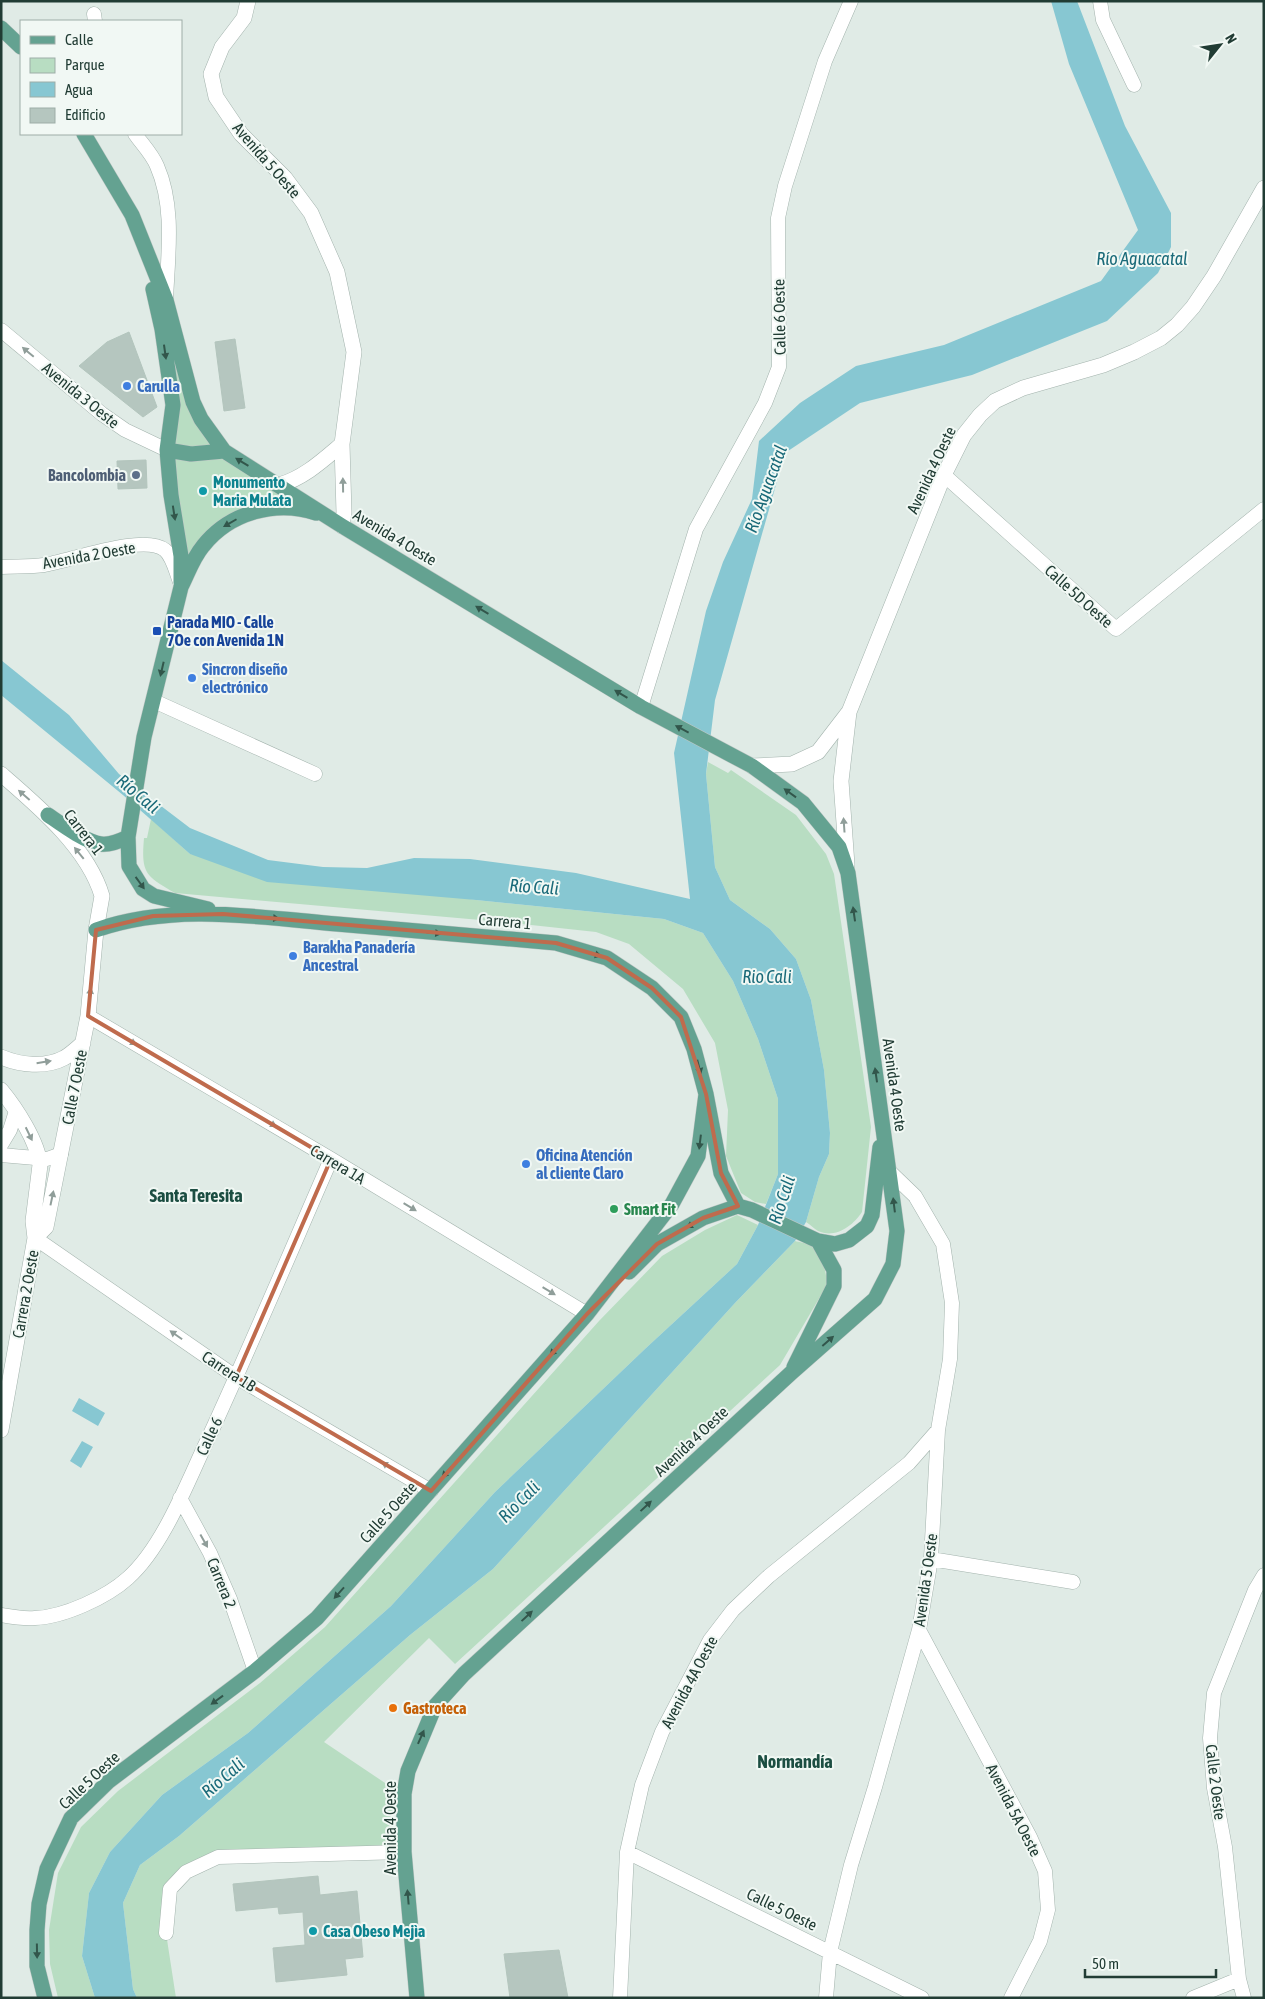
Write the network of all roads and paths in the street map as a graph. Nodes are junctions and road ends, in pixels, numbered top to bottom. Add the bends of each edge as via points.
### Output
1 (248, 1) edge
2 (851, 1) edge
3 (1100, 1) edge
4 (1, 28) edge
5 (20, 46) edge
6 (1134, 85) dead end
7 (85, 135) edge
8 (136, 135) edge
9 (1264, 188) edge
10 (141, 236) junction
11 (166, 300) junction
12 (1, 330) edge
13 (342, 444) junction
14 (167, 450) junction
15 (224, 451) junction
16 (944, 475) junction
17 (279, 485) junction
18 (1264, 509) edge
19 (342, 526) junction
20 (1, 567) edge
21 (181, 587) junction
22 (154, 700) junction
23 (641, 707) junction
24 (849, 712) junction
25 (752, 766) junction
26 (1, 774) edge
27 (315, 774) dead end
28 (48, 815) junction
29 (129, 832) junction
30 (848, 873) junction
31 (223, 914) junction
32 (96, 930) junction
33 (88, 1016) junction
34 (83, 1043) junction
35 (1, 1057) edge
36 (1, 1090) edge
37 (706, 1094) junction
38 (16, 1111) junction
39 (882, 1124) junction
40 (1, 1145) edge
41 (61, 1154) junction
42 (1, 1155) edge
43 (39, 1159) junction
44 (331, 1159) junction
45 (889, 1171) junction
46 (745, 1208) junction
47 (35, 1238) junction
48 (814, 1238) junction
49 (587, 1314) junction
50 (791, 1373) junction
51 (236, 1377) junction
52 (1, 1430) edge
53 (938, 1430) junction
54 (430, 1491) junction
55 (180, 1498) junction
56 (931, 1559) junction
57 (1264, 1575) edge
58 (1073, 1582) dead end
59 (1, 1615) edge
60 (919, 1630) junction
61 (255, 1671) junction
62 (404, 1852) junction
63 (627, 1852) junction
64 (166, 1933) dead end
65 (830, 1952) junction
66 (1239, 1979) junction
67 (45, 1998) edge
68 (417, 1998) edge
69 (620, 1998) edge
70 (826, 1998) edge
71 (922, 1998) edge
72 (1011, 1998) edge
73 (1193, 1998) edge
74 (1244, 1998) edge

1 - 13 street, Avenida 5 Oeste via 244,18 222,47 211,74 216,96 241,134 285,178 311,214 337,272 354,352
2 - 23 street, Calle 6 Oeste via 825,61 778,218 779,367 765,403 696,529
3 - 6 street via 1105,26
4 - 5 main road
7 - 10 main road, Avenida 4 Oeste via 115,184
8 - 11 street via 156,165 167,199
9 - 16 street, Avenida 4 Oeste via 1214,276 1193,308 1177,325 1161,338 1103,365 1023,388 995,401 964,435
10 - 11 main road, Avenida 4 Oeste
10 -> 14 main road, Avenida 4 Oeste via 162,329 173,405
11 - 15 main road, Avenida 4 Oeste via 193,402
14 -> 12 street, Avenida 3 Oeste via 125,430 102,414
13 - 17 street via 316,466
19 -> 13 street, Avenida 5 Oeste
14 - 15 main road via 191,454
14 -> 21 main road, Avenida 4 Oeste via 181,556
17 -> 15 main road, Avenida 4 Oeste
16 - 18 street, Calle 5D Oeste via 1116,629
16 - 24 street, Avenida 4 Oeste
17 - 19 main road, Avenida 4 Oeste
19 -> 21 main road via 315,512 284,507 254,511 226,524 203,545
23 -> 19 main road, Avenida 4 Oeste
20 - 21 street, Avenida 2 Oeste via 44,565 134,545 153,545 165,550 173,562
21 -> 22 main road
22 - 27 street
22 - 29 main road via 144,737
25 -> 23 main road, Avenida 4 Oeste
24 - 25 street, Avenida 4 Oeste via 818,752 792,764
30 -> 24 street, Avenida 4 Oeste via 841,781
30 -> 25 main road, Avenida 4 Oeste via 839,847 803,803
28 -> 26 street, Carrera 1
28 - 29 main road via 101,844 117,842
32 -> 28 street, Carrera 1 via 102,896 98,881
29 -> 31 main road via 130,866 143,889 162,899
39 -> 30 main road, Avenida 4 Oeste
31 - 32 main road via 153,916
31 -> 37 main road, Carrera 1 via 556,944 607,958 652,988 681,1017
33 -> 32 street, Calle 7 Oeste
33 - 34 street, Calle 7 Oeste
33 -> 44 street, Carrera 1A
35 -> 34 street via 16,1064 48,1063 64,1058
34 - 41 street, Calle 7 Oeste
36 - 38 street
37 - 46 main road, Carrera 1 via 721,1173
37 -> 49 main road, Calle 5 Oeste via 698,1156 694,1164 672,1204
38 - 40 street
38 -> 43 street
39 - 45 main road, Avenida 4 Oeste
39 - 48 main road via 875,1203 867,1226 849,1240 835,1244
41 - 43 street
47 -> 41 street, Calle 7 Oeste via 46,1227
42 - 43 street
43 - 47 street, Carrera 2 Oeste via 33,1221
44 -> 49 street, Carrera 1A
44 - 51 street, Calle 6
50 -> 45 main road, Avenida 4 Oeste via 875,1299 893,1264 897,1231
45 - 53 street, Avenida 5 Oeste via 915,1196 943,1244 952,1303 950,1359
46 - 48 main road
46 -> 49 main road via 703,1218 657,1244
51 -> 47 street, Carrera 1B
47 - 52 street, Carrera 2 Oeste
48 - 50 main road via 834,1270 834,1286
49 -> 54 main road, Calle 5 Oeste
62 -> 50 main road, Avenida 4 Oeste via 404,1794 408,1771 435,1706 464,1674
54 -> 51 street, Carrera 1B
51 - 55 street, Calle 6
53 - 56 street, Avenida 5 Oeste
53 - 63 street, Avenida 4A Oeste via 909,1463 769,1576 733,1610 710,1640 662,1732 642,1785
54 -> 61 main road, Calle 5 Oeste via 317,1618
55 - 59 street, Calle 6 via 148,1557 128,1579 100,1597 65,1612 36,1618
55 -> 61 street, Carrera 2 via 210,1553
56 - 58 street
56 - 60 street, Avenida 5 Oeste
57 - 66 street, Calle 2 Oeste via 1214,1693 1210,1738
60 - 65 street, Avenida 5 Oeste via 851,1865
60 - 72 street, Avenida 5A Oeste via 1046,1871 1048,1910 1040,1941
61 -> 67 main road, Calle 5 Oeste via 109,1781 71,1818 47,1869 39,1904 37,1966
62 - 64 street via 218,1857 186,1872 170,1890
68 -> 62 main road, Avenida 4 Oeste
63 - 65 street, Calle 5 Oeste
63 - 69 street, Avenida 4A Oeste
65 - 70 street, Avenida 5 Oeste
65 - 71 street, Calle 5 Oeste
66 - 73 street
66 - 74 street, Calle 2 Oeste

